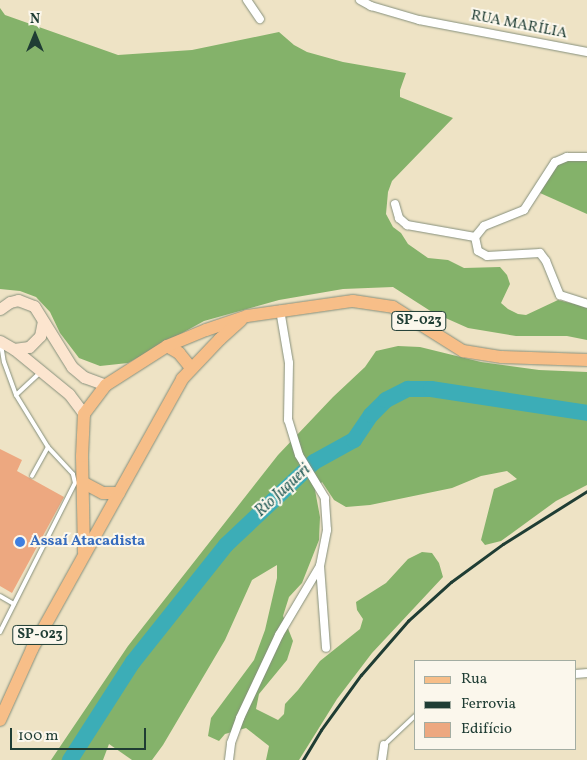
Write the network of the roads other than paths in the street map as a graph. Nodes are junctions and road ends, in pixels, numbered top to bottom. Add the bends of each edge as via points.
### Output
1 (247, 0) edge
2 (360, 0) edge
3 (260, 19) dead end
4 (587, 52) edge
5 (587, 157) edge
6 (395, 204) dead end
7 (475, 237) junction
8 (587, 304) edge
9 (1, 307) edge
10 (280, 310) junction
11 (247, 316) junction
12 (43, 321) junction
13 (0, 342) edge
14 (167, 346) junction
15 (14, 349) junction
16 (587, 360) edge
17 (191, 368) junction
18 (41, 372) junction
19 (106, 385) junction
20 (16, 395) junction
21 (84, 414) junction
22 (48, 447) junction
23 (32, 476) dead end
24 (84, 483) junction
25 (118, 493) junction
26 (84, 552) junction
27 (320, 566) junction
28 (0, 596) edge
29 (14, 604) junction
30 (0, 632) edge
31 (326, 648) dead end
32 (414, 717) edge
33 (0, 720) edge
34 (384, 745) joint
35 (229, 760) edge
36 (382, 760) edge

1 - 3 street
2 - 4 street, RUA MARÍLIA via 419,20
5 - 7 street via 567,157 555,162 524,210 484,226
6 - 7 street via 399,218 407,225
7 - 8 street via 478,251 488,256 540,253 560,296
9 - 12 main road via 18,300 27,302 40,313
10 - 11 main road, SP-023
10 - 16 main road, SP-023 via 353,301 393,307 463,351 502,357
10 - 27 street via 289,362 288,420 299,455 327,506 327,530
11 - 14 main road, SP-023
11 - 17 main road, SP-023
12 - 15 main road via 36,343
12 - 19 main road via 72,367 84,377
13 - 15 main road
13 - 20 lane
14 - 17 main road via 179,353
14 - 19 main road, SP-023
15 - 18 main road
17 - 25 main road, SP-023
18 - 20 lane
18 - 21 main road via 69,394
19 - 21 main road, SP-023
20 - 22 lane
21 - 24 main road, SP-023
22 - 23 lane
22 - 29 lane via 73,474 75,483
24 - 25 main road via 103,493
24 - 26 main road, SP-023
25 - 26 main road, SP-023
26 - 33 main road, SP-023 via 32,649
27 - 31 street
27 - 35 street via 288,618 260,676 237,726
28 - 29 lane
29 - 30 lane
32 - 34 lane
34 - 36 street

